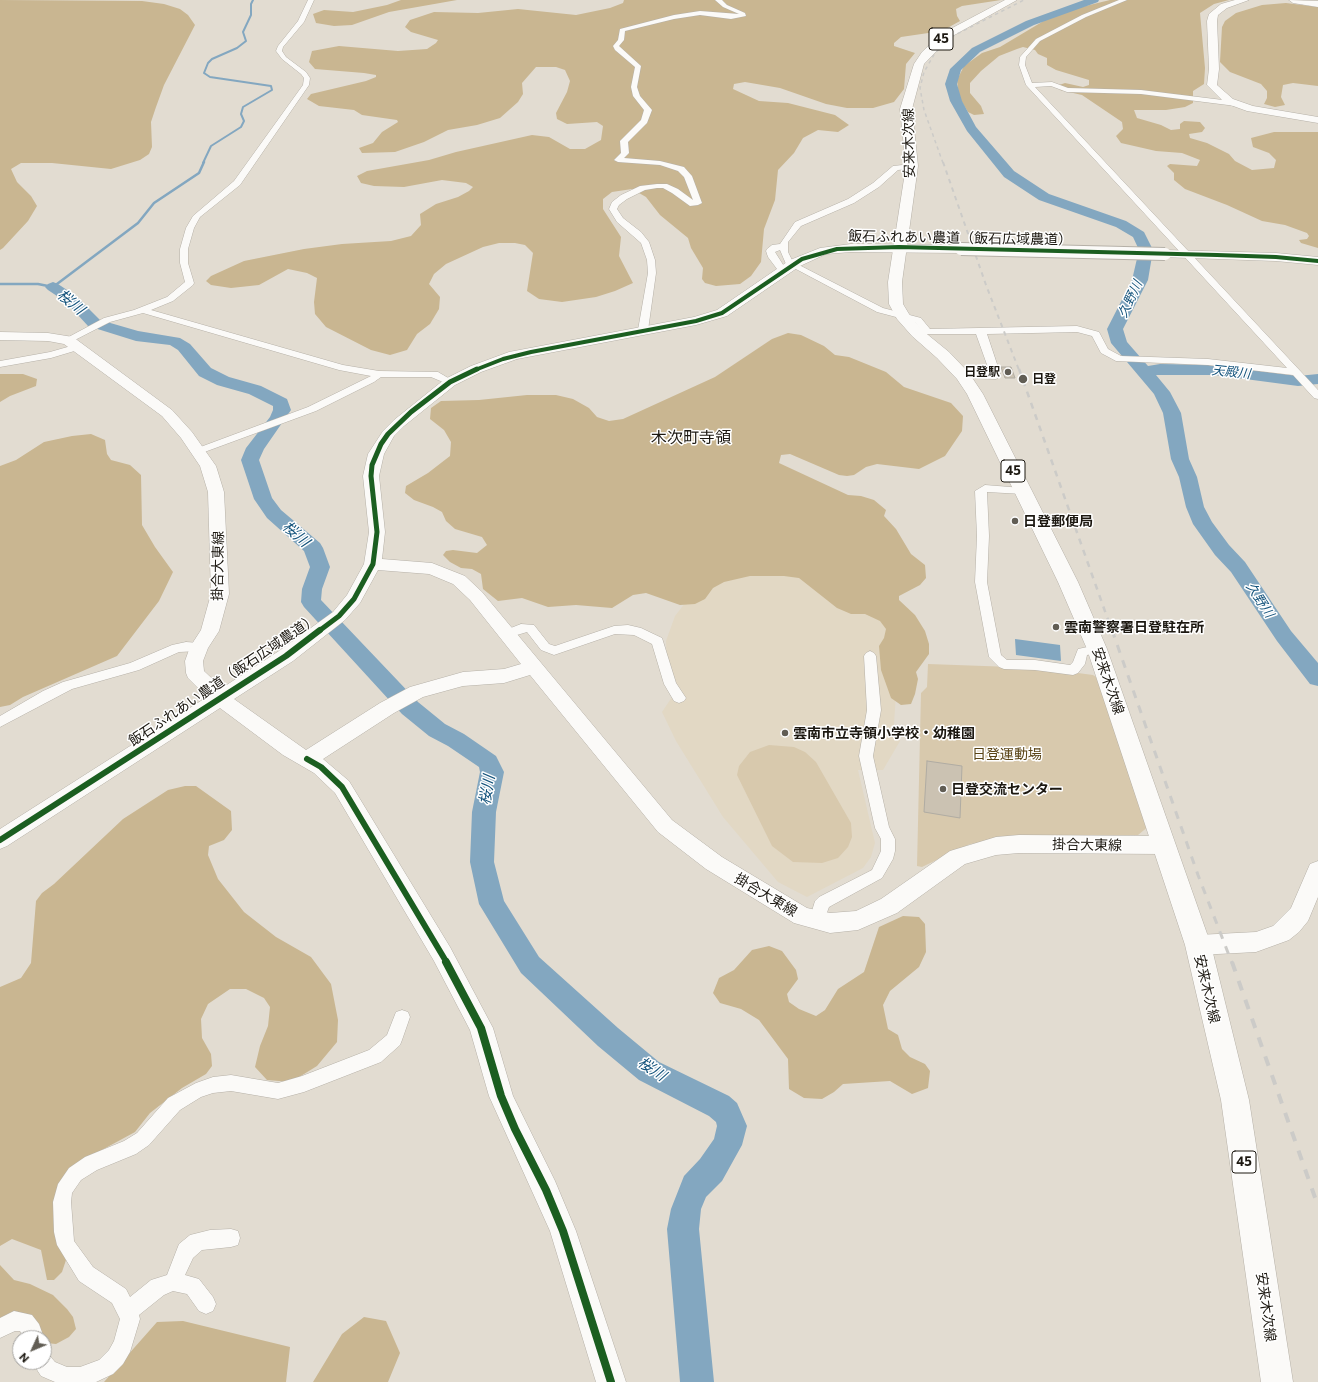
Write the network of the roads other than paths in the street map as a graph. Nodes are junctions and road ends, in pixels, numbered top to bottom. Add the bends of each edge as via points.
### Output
1 (311, 0) edge
2 (718, 0) edge
3 (1012, 0) edge
4 (1124, 0) edge
5 (1245, 0) edge
6 (1294, 0) edge
7 (1318, 4) edge
8 (1030, 85) junction
9 (1236, 104) junction
10 (1318, 120) edge
11 (912, 166) junction
12 (783, 247) junction
13 (899, 247) junction
14 (1187, 254) junction
15 (1318, 261) edge
16 (786, 266) junction
17 (798, 268) dead end
18 (142, 310) junction
19 (902, 316) junction
20 (643, 330) junction
21 (983, 332) junction
22 (0, 336) edge
23 (73, 344) junction
24 (0, 364) edge
25 (379, 374) junction
26 (1298, 374) junction
27 (963, 376) junction
28 (450, 382) junction
29 (1318, 396) edge
30 (199, 452) junction
31 (1023, 491) junction
32 (373, 564) junction
33 (507, 634) junction
34 (199, 647) junction
35 (1097, 649) junction
36 (870, 656) dead end
37 (534, 667) junction
38 (221, 698) junction
39 (679, 698) dead end
40 (0, 722) edge
41 (307, 759) junction
42 (0, 840) edge
43 (1164, 846) junction
44 (1318, 870) edge
45 (817, 921) junction
46 (1198, 945) junction
47 (402, 1017) dead end
48 (231, 1238) dead end
49 (173, 1282) junction
50 (206, 1304) dead end
51 (128, 1311) junction
52 (0, 1328) edge
53 (31, 1330) edge
54 (50, 1370) edge
55 (611, 1382) edge
56 (1277, 1382) edge

1 - 18 street via 301,22 279,51 304,73 307,78 306,85 237,183 197,216 190,228 184,249 184,263 190,283 170,299
2 - 20 street via 743,16 700,13 659,20 622,30 621,40 616,46 638,66 634,87 637,96 648,110 644,121 624,141 626,153 618,160 660,163 681,169 688,176 698,204 693,204 675,190 657,186 643,188 615,204 613,209 620,220 646,242 651,260 652,273
3 - 11 main road, 安来木次線 / 45 via 945,36 919,64 906,109
4 - 8 street via 1084,16 1038,40 1023,57 1022,65
5 - 9 street via 1217,9 1212,20 1212,85 1221,95
6 - 7 street
8 - 9 street via 1052,84 1067,90 1141,92
8 - 14 street
9 - 10 street via 1263,112
11 - 12 street via 896,168 851,201 798,224
11 - 13 main road, 安来木次線 / 45
12 - 16 street
12 - 16 street via 775,247 770,251 772,257
13 - 14 street, 飯石ふれあい農道（飯石広域農道）, bridge
13 - 16 street, 飯石ふれあい農道（飯石広域農道） via 824,251
13 - 19 main road, 安来木次線 / 45 via 895,282 896,304
14 - 15 street, 飯石ふれあい農道（飯石広域農道）
14 - 26 street
16 - 20 street, 飯石ふれあい農道（飯石広域農道） via 746,298 722,313 696,321
17 - 19 street via 880,310
18 - 23 street via 101,322
18 - 25 street via 329,365
19 - 21 street via 918,320 927,332
19 - 27 main road, 安来木次線 / 45
20 - 28 street, 飯石ふれあい農道（飯石広域農道） via 514,355 482,366
21 - 26 street via 1004,329 1088,330 1096,334 1104,351 1119,359 1224,364
21 - 27 street via 981,334 996,376
22 - 23 street, 掛合大東線 via 48,337
23 - 24 street via 51,355
23 - 30 street, 掛合大東線 via 158,405 177,423
25 - 28 street via 431,374
25 - 30 street via 312,409
26 - 29 street
27 - 31 main road, 安来木次線 / 45 via 975,394
28 - 32 street, 飯石ふれあい農道（飯石広域農道） via 399,423 388,434 376,454 371,476 377,532
30 - 34 street, 掛合大東線 via 208,466 216,492 220,594 210,631
31 - 35 main road, 安来木次線 / 45 via 1068,582
31 - 35 street via 985,488 981,490 983,536 980,582 995,658 1004,664 1073,670 1079,664 1082,652
32 - 33 street, 掛合大東線 via 418,567 451,575 476,596
32 - 38 street, 飯石ふれあい農道（飯石広域農道） via 354,600 339,616 286,656
33 - 37 street, 掛合大東線
33 - 39 street via 521,628 530,628 545,647 554,651 614,630 638,631 658,641 670,684
34 - 38 street, 掛合大東線 via 194,661 195,673
34 - 40 street via 176,648 134,667 68,685
35 - 43 main road, 安来木次線 / 45
36 - 45 street via 874,710 866,756 882,828 888,840 888,851 877,874 824,902 820,906
37 - 41 street via 504,676 463,679 417,692
37 - 45 street, 掛合大東線 via 665,826 685,843 752,887 789,910
38 - 41 street, 掛合大東線 via 238,713
38 - 42 street, 飯石ふれあい農道（飯石広域農道）
41 - 55 street, 掛合大東線 via 321,767 342,787 442,954 481,1028 501,1096 563,1232
43 - 45 street, 掛合大東線 via 996,846 958,857 876,913 858,920
43 - 46 main road, 安来木次線 / 45
44 - 46 street via 1300,914 1292,925 1281,933 1256,942
46 - 56 main road, 安来木次線 / 45 via 1235,1100
47 - 51 street via 394,1040 375,1056 328,1072 304,1084 278,1091 231,1083 196,1092 174,1104 143,1139 130,1148 91,1163 75,1174 64,1190 62,1202 66,1245 86,1274 119,1296
48 - 49 street via 197,1242 186,1251
49 - 50 street via 192,1286
49 - 51 street via 158,1287
51 - 54 street via 130,1319 123,1345 106,1367 80,1377 67,1377
52 - 53 street via 14,1321 25,1322

